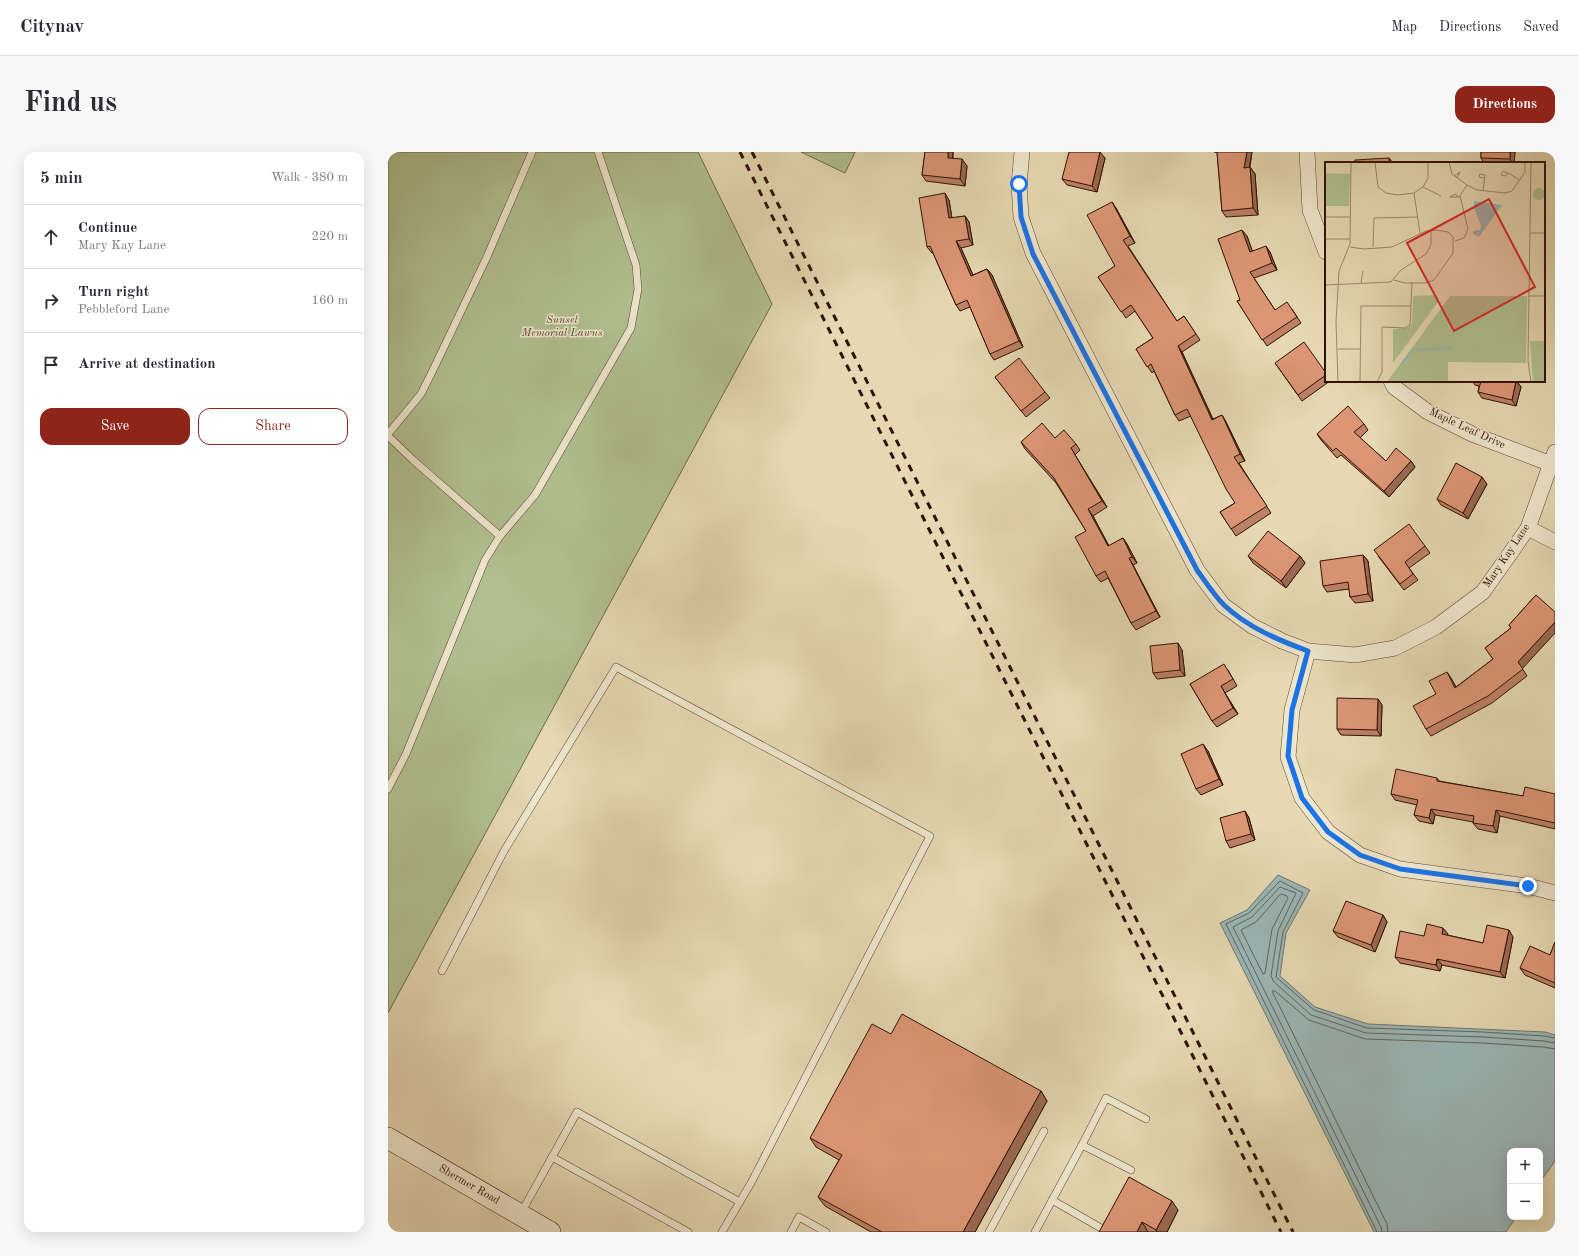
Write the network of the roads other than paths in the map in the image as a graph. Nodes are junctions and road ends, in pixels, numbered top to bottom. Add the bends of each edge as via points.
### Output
1 (532, 152) edge
2 (598, 152) edge
3 (1022, 152) edge
4 (1307, 152) edge
5 (1325, 249) edge
6 (1392, 382) edge
7 (388, 435) edge
8 (1553, 458) edge
9 (1528, 528) junction
10 (500, 536) junction
11 (1555, 542) edge
12 (1308, 651) junction
13 (388, 789) edge
14 (1555, 893) edge
15 (442, 971) dead end
16 (1146, 1119) dead end
17 (1044, 1131) dead end
18 (388, 1138) edge
19 (1082, 1145) junction
20 (552, 1157) junction
21 (1132, 1170) dead end
22 (1052, 1200) junction
23 (740, 1202) junction
24 (520, 1215) junction
25 (1101, 1228) edge
26 (550, 1232) edge
27 (688, 1232) edge
28 (722, 1232) edge
29 (791, 1232) edge
30 (826, 1232) edge
31 (989, 1232) edge
32 (1035, 1232) edge

1 - 7 lane via 486,259 434,368 420,394
2 - 10 lane via 636,266 638,289 631,328 535,495
3 - 12 street, Mary Kay Lane via 1019,184 1021,217 1033,254 1197,570 1223,605 1252,626
4 - 5 street via 1310,210
6 - 8 street, Maple Leaf Drive via 1394,387 1428,412 1472,434
7 - 10 lane
8 - 9 street, Mary Kay Lane
9 - 11 street
9 - 12 street, Mary Kay Lane via 1483,592 1436,627 1395,648 1355,655
10 - 13 lane via 484,560 406,754
12 - 14 street via 1292,710 1288,756 1302,798 1328,832 1360,855 1400,869 1528,886
15 - 23 lane via 504,851 616,666 930,836
16 - 19 lane via 1106,1098
17 - 31 lane
18 - 24 street, Shermer Road
19 - 21 lane
19 - 22 lane
20 - 23 lane via 577,1112
20 - 24 lane
20 - 27 lane
22 - 25 lane
22 - 32 lane
23 - 28 lane
24 - 26 street, Shermer Road
29 - 30 lane via 800,1217

